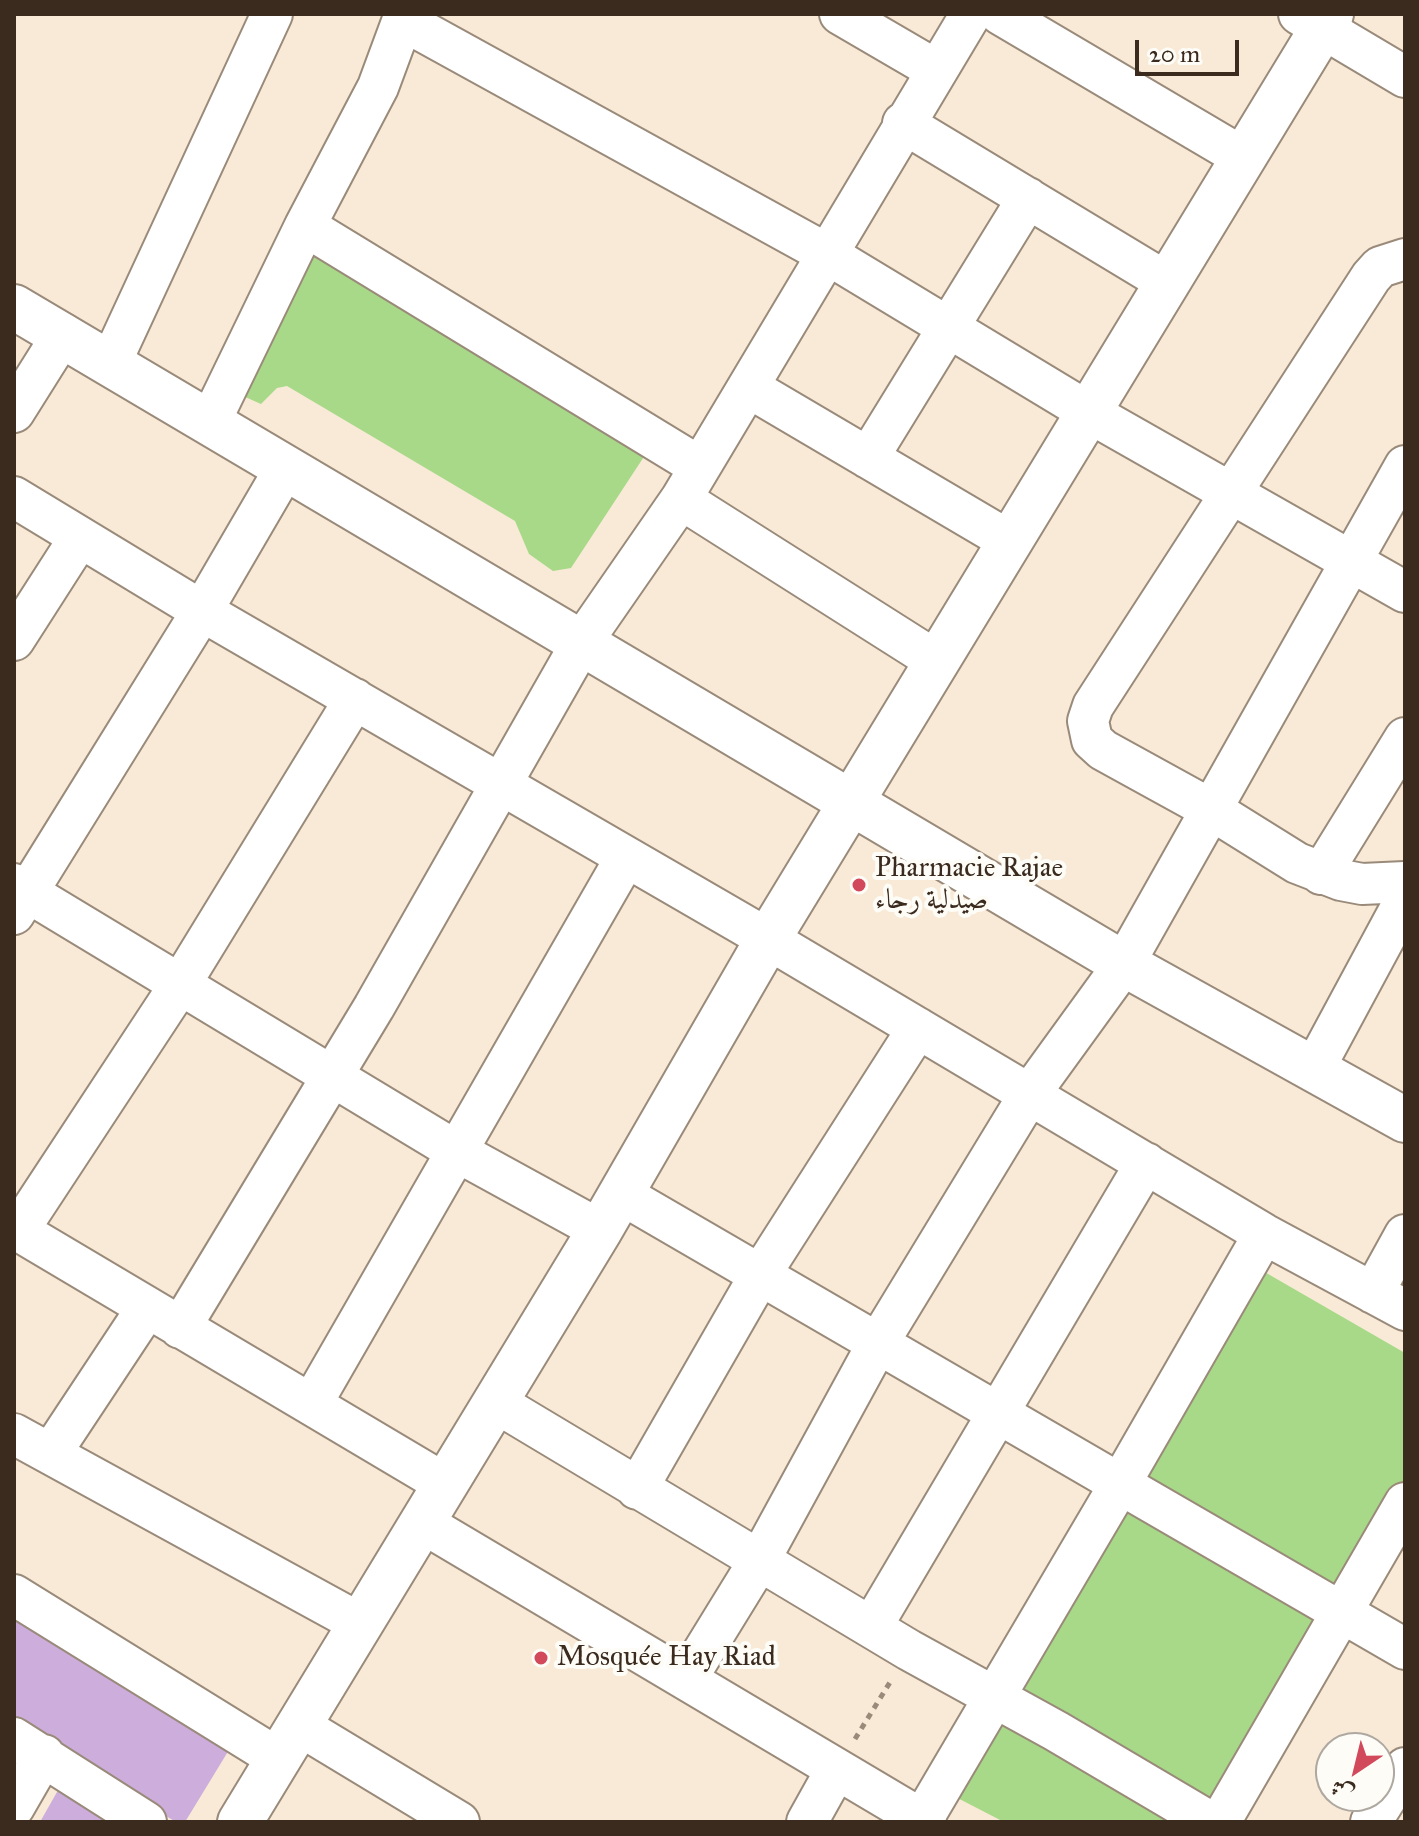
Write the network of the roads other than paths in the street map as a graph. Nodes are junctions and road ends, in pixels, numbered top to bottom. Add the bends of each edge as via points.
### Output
1 (272, 14) edge
2 (840, 14) edge
3 (971, 14) edge
4 (1000, 14) edge
5 (404, 17) edge
6 (1317, 19) edge
7 (936, 70) junction
8 (1405, 77) edge
9 (903, 123) junction
10 (1244, 158) junction
11 (1028, 198) junction
12 (305, 226) junction
13 (827, 254) junction
14 (1405, 259) edge
15 (1168, 283) junction
16 (14, 307) edge
17 (948, 326) junction
18 (63, 334) junction
19 (111, 362) junction
20 (748, 387) junction
21 (14, 412) edge
22 (1090, 413) junction
23 (210, 422) junction
24 (868, 458) junction
25 (1405, 466) edge
26 (286, 467) junction
27 (690, 483) junction
28 (1231, 491) junction
29 (14, 497) edge
30 (80, 537) junction
31 (1011, 542) junction
32 (1351, 562) junction
33 (1405, 592) edge
34 (202, 611) junction
35 (14, 640) edge
36 (582, 642) junction
37 (938, 662) junction
38 (355, 699) junction
39 (1405, 738) edge
40 (501, 787) junction
41 (852, 804) junction
42 (1212, 810) junction
43 (625, 859) junction
44 (1321, 874) junction
45 (1405, 882) edge
46 (18, 897) edge
47 (1405, 900) edge
48 (768, 939) junction
49 (1124, 964) junction
50 (181, 983) junction
51 (918, 1028) junction
52 (1314, 1069) junction
53 (333, 1074) junction
54 (1029, 1095) junction
55 (1405, 1120) edge
56 (456, 1151) junction
57 (1146, 1163) junction
58 (610, 1212) junction
59 (16, 1230) edge
60 (1264, 1234) junction
61 (1405, 1235) edge
62 (760, 1275) junction
63 (1389, 1302) edge
64 (163, 1318) junction
65 (878, 1343) junction
66 (495, 1402) junction
67 (312, 1403) junction
68 (998, 1415) junction
69 (14, 1434) edge
70 (51, 1453) junction
71 (445, 1484) junction
72 (1120, 1484) junction
73 (637, 1489) junction
74 (1405, 1503) edge
75 (421, 1522) junction
76 (759, 1561) junction
77 (14, 1595) edge
78 (1341, 1612) junction
79 (361, 1624) junction
80 (872, 1626) junction
81 (1405, 1649) edge
82 (687, 1678) junction
83 (997, 1698) junction
84 (290, 1742) junction
85 (29, 1747) edge
86 (1405, 1768) edge
87 (836, 1770) junction
88 (14, 1807) edge
89 (450, 1819) edge
90 (924, 1821) edge
91 (146, 1822) edge
92 (240, 1822) edge
93 (807, 1822) edge
94 (1210, 1822) edge
95 (1220, 1822) edge
96 (1371, 1822) edge

1 - 19 street
2 - 7 street
3 - 7 street
4 - 10 street
5 - 12 street via 378,87
5 - 13 street
6 - 8 street
6 - 10 street
7 - 9 street
9 - 11 street
9 - 13 street
10 - 15 street
11 - 15 street
11 - 17 street
12 - 23 street
12 - 27 street
13 - 17 street
13 - 20 street
14 - 28 street via 1380,267 1371,277
15 - 22 street
16 - 18 street
17 - 22 street
17 - 24 street
18 - 19 street
18 - 21 street
19 - 23 street
20 - 24 street
20 - 27 street
22 - 28 street
22 - 31 street
23 - 26 street
24 - 31 street
25 - 32 street
26 - 34 street
26 - 36 street
27 - 36 street
27 - 37 street
28 - 32 street
28 - 42 street via 1088,721 1092,740 1103,750
29 - 30 street
30 - 34 street
30 - 35 street
31 - 37 street
32 - 33 street
32 - 42 street
34 - 38 street
34 - 46 street
36 - 40 street
36 - 41 street
37 - 41 street
38 - 40 street
38 - 50 street
39 - 44 street
40 - 43 street
40 - 53 street
41 - 48 street
41 - 49 street
42 - 44 street
42 - 49 street
43 - 48 street
43 - 56 street
44 - 45 street via 1362,884
46 - 50 street
47 - 52 street
48 - 51 street
48 - 58 street
49 - 52 street
49 - 54 street
50 - 53 street
50 - 59 street
51 - 54 street
51 - 62 street
52 - 55 street
53 - 56 street
53 - 64 street
54 - 57 street
54 - 65 street
56 - 58 street
56 - 67 street
57 - 60 street
57 - 68 street
58 - 62 street
58 - 66 street
59 - 64 street
60 - 63 street
60 - 72 street
61 - 63 street
62 - 65 street
62 - 73 street
64 - 67 street
64 - 70 street
65 - 68 street
65 - 76 street
66 - 71 street
66 - 73 street
67 - 71 street
68 - 72 street
68 - 80 street
69 - 70 street
70 - 79 street
71 - 75 street
72 - 78 street
72 - 83 street
73 - 76 street
74 - 78 street
75 - 79 street
75 - 82 street
76 - 80 street
76 - 82 street
77 - 84 street
78 - 81 street
78 - 95 street
79 - 84 street
80 - 83 street
82 - 87 street
83 - 90 street
83 - 94 street
84 - 89 street
84 - 92 street
85 - 88 street
85 - 91 street
86 - 96 street
87 - 90 street
87 - 93 street

